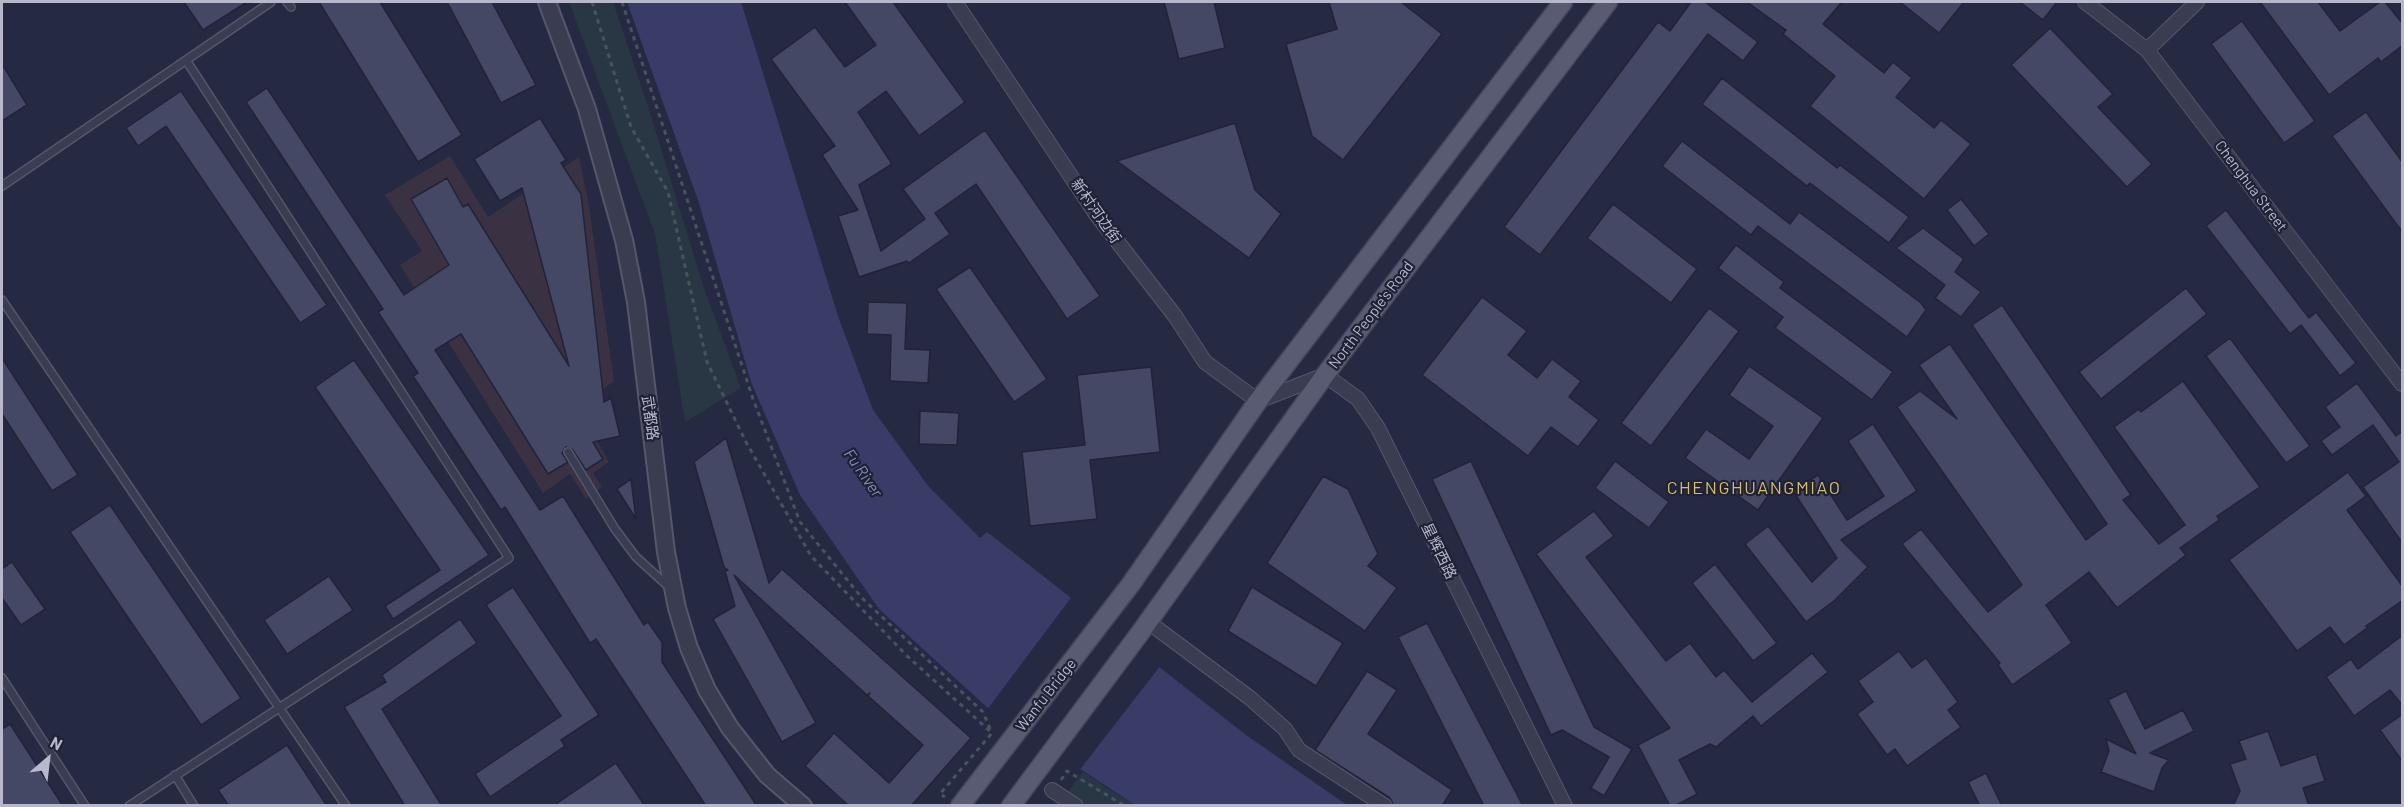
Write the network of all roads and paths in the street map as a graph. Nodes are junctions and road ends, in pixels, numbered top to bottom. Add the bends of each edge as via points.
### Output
1 (271, 2) edge
2 (547, 2) edge
3 (592, 2) edge
4 (622, 2) edge
5 (955, 2) edge
6 (1563, 2) edge
7 (1608, 2) edge
8 (2085, 2) edge
9 (2197, 2) edge
10 (2147, 50) junction
11 (186, 60) junction
12 (2, 186) edge
13 (2, 300) edge
14 (1325, 375) junction
15 (2403, 384) edge
16 (1258, 401) junction
17 (568, 452) dead end
18 (674, 592) junction
19 (1144, 627) junction
20 (2, 678) edge
21 (279, 707) junction
22 (992, 733) junction
23 (175, 776) junction
24 (1052, 790) joint
25 (954, 803) edge
26 (85, 806) edge
27 (129, 806) edge
28 (194, 806) edge
29 (346, 806) edge
30 (802, 806) edge
31 (1011, 806) edge
32 (1076, 806) edge
33 (1125, 806) edge
34 (1385, 806) edge
35 (1565, 806) edge

1 - 11 lane
2 - 18 street, 武都路 via 587,109 624,240 636,302
3 - 22 path via 631,127 668,192 707,362 746,442 811,556 906,655
4 - 22 path via 753,399 800,522 862,598 983,712
5 - 16 street, 新村河边街 via 1096,214 1175,316 1204,362
6 - 16 main road
7 - 14 main road, North People's Road
8 - 10 street, Chenghua Street
9 - 10 street
10 - 15 street, Chenghua Street
11 - 12 lane
11 - 21 lane via 509,558
13 - 21 lane
14 - 16 street
14 - 19 main road, North People's Road
14 - 35 street, 星辉西路 via 1358,399 1378,428
16 - 25 main road, Wanfu Bridge via 1131,584
17 - 18 lane via 636,557
18 - 30 street, 武都路 via 689,648 707,690 730,728 767,775
19 - 31 main road
19 - 34 street via 1250,698 1285,729 1299,750
20 - 26 lane
21 - 23 lane
21 - 29 lane
22 - 25 path via 940,794
23 - 27 lane
23 - 28 lane
24 - 32 street
24 - 33 path via 1067,771

